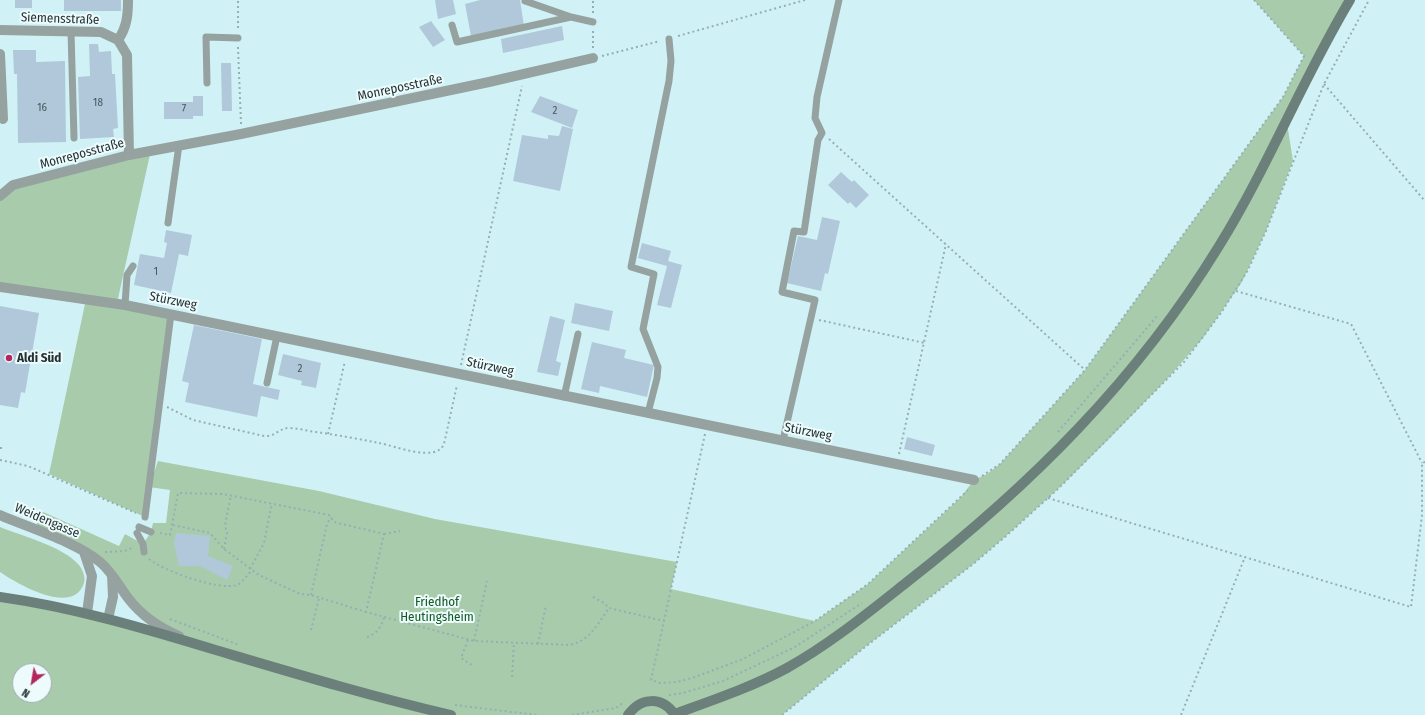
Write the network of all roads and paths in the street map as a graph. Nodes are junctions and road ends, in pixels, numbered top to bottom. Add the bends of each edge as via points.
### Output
1 (128, 0) edge
2 (238, 0) edge
3 (805, 0) edge
4 (840, 0) edge
5 (1254, 0) edge
6 (1350, 0) edge
7 (525, 1) edge
8 (571, 17) junction
9 (593, 22) dead end
10 (452, 25) dead end
11 (0, 30) edge
12 (71, 32) junction
13 (238, 38) junction
14 (669, 39) junction
15 (118, 40) junction
16 (0, 54) edge
17 (593, 58) joint
18 (525, 75) junction
19 (207, 83) dead end
20 (1324, 84) dead end
21 (3, 119) dead end
22 (822, 133) junction
23 (241, 134) junction
24 (74, 138) dead end
25 (179, 145) junction
26 (129, 155) junction
27 (0, 196) edge
28 (1425, 201) edge
29 (168, 223) dead end
30 (946, 244) junction
31 (133, 266) dead end
32 (0, 287) edge
33 (1236, 291) dead end
34 (125, 305) junction
35 (1160, 313) dead end
36 (171, 314) junction
37 (810, 319) junction
38 (578, 334) dead end
39 (277, 336) junction
40 (925, 343) junction
41 (347, 350) junction
42 (1085, 370) junction
43 (459, 374) junction
44 (267, 383) dead end
45 (160, 397) junction
46 (564, 397) junction
47 (648, 413) junction
48 (707, 425) junction
49 (328, 434) junction
50 (1053, 437) dead end
51 (783, 440) junction
52 (0, 460) edge
53 (896, 463) junction
54 (1424, 463) edge
55 (974, 480) junction
56 (231, 495) junction
57 (1048, 498) dead end
58 (272, 503) junction
59 (0, 515) edge
60 (145, 517) joint
61 (331, 517) junction
62 (172, 525) junction
63 (400, 531) dead end
64 (151, 532) joint
65 (384, 534) junction
66 (143, 544) junction
67 (224, 549) junction
68 (84, 552) junction
69 (144, 552) joint
70 (105, 557) dead end
71 (1245, 557) junction
72 (251, 569) junction
73 (111, 574) junction
74 (488, 581) dead end
75 (311, 595) junction
76 (0, 597) edge
77 (319, 598) junction
78 (593, 598) dead end
79 (868, 599) dead end
80 (546, 604) dead end
81 (609, 608) junction
82 (366, 612) junction
83 (87, 613) junction
84 (384, 617) junction
85 (108, 618) junction
86 (169, 618) dead end
87 (664, 621) junction
88 (311, 630) dead end
89 (367, 637) dead end
90 (468, 640) junction
91 (474, 641) junction
92 (514, 643) junction
93 (196, 644) junction
94 (538, 644) junction
95 (240, 645) dead end
96 (472, 665) dead end
97 (512, 677) dead end
98 (664, 694) dead end
99 (626, 700) dead end
100 (450, 704) dead end
101 (605, 710) junction
102 (452, 715) edge
103 (537, 715) edge
104 (572, 715) edge
105 (606, 715) edge
106 (628, 715) edge
107 (675, 715) edge
108 (1181, 715) edge

1 - 15 street via 125,30
2 - 13 path
3 - 14 path
4 - 22 lane via 815,118
5 - 42 path via 1304,56 1284,97
6 - 107 main road via 1265,165 1220,245 1182,303 1140,359 1045,464 934,561 809,655 744,688
7 - 8 lane
8 - 9 lane
8 - 10 lane via 457,42
11 - 12 street, Siemensstraße
12 - 15 street, Siemensstraße via 101,32
12 - 24 lane
13 - 19 lane via 206,38
13 - 23 path
14 - 17 path
14 - 47 lane via 669,81 631,267 654,274 643,329 658,367
15 - 26 street via 127,55
16 - 21 street
17 - 18 street, Monreposstraße
18 - 23 street, Monreposstraße
18 - 43 path
20 - 28 path
22 - 30 path
22 - 37 lane via 818,140 804,232 794,231 782,292 815,300
23 - 25 street, Monreposstraße
25 - 26 street, Monreposstraße
25 - 29 lane
26 - 27 street, Monreposstraße via 13,185
30 - 40 path
30 - 42 path
31 - 34 lane via 127,275
32 - 34 street, Stürzweg
33 - 54 path via 1351,324
34 - 36 street, Stürzweg
35 - 50 path
36 - 39 street, Stürzweg
36 - 45 lane
37 - 40 path
37 - 51 lane
38 - 46 lane
39 - 41 street, Stürzweg
39 - 44 lane
40 - 53 path
41 - 43 street, Stürzweg
41 - 49 path
42 - 55 path via 1000,464
43 - 46 street, Stürzweg
43 - 49 path via 444,444 438,452 423,453
45 - 49 path via 173,411 202,422 268,436 289,428
45 - 60 lane
46 - 47 street, Stürzweg
47 - 48 street, Stürzweg
48 - 51 street, Stürzweg
48 - 87 path
51 - 53 street, Stürzweg
52 - 60 path via 28,466
53 - 55 street, Stürzweg
54 - 71 path via 1422,515 1411,607
55 - 87 path via 961,497 868,584 815,621 743,659 677,682 660,683 651,680
56 - 58 path
56 - 62 path via 178,493
56 - 67 path via 225,525 227,533
57 - 71 path
58 - 61 path via 329,514
58 - 72 path via 264,543
59 - 68 street, Weidengasse
61 - 65 path via 334,522
61 - 75 path via 327,524
62 - 64 path via 170,535
62 - 67 path via 210,533
63 - 65 path
64 - 66 lane via 138,530
65 - 82 path
66 - 69 lane
66 - 70 path via 125,551 101,553
67 - 72 path
68 - 73 street, Weidengasse via 101,563
68 - 83 street, Weidengasse via 92,576
69 - 72 path via 150,560 201,583 227,587 238,585
71 - 108 path
72 - 75 path via 300,594
73 - 85 street via 113,596
73 - 93 street, Weidengasse via 140,612 171,633
74 - 91 path
75 - 77 path
76 - 83 main road via 47,603
77 - 82 path
77 - 88 path
78 - 81 path
79 - 98 path via 795,647 723,681 672,696
80 - 94 path
81 - 87 path
81 - 94 path via 590,636 581,643 570,646
82 - 84 path
83 - 85 main road
84 - 89 path via 380,628
84 - 90 path
85 - 93 main road
86 - 95 path
90 - 91 path
90 - 96 path via 461,658
91 - 92 path
92 - 94 path
92 - 97 path
93 - 102 main road via 332,685
99 - 101 path via 616,708
100 - 103 path
101 - 104 path
101 - 105 path
106 - 107 main road via 641,702 651,700 665,704

